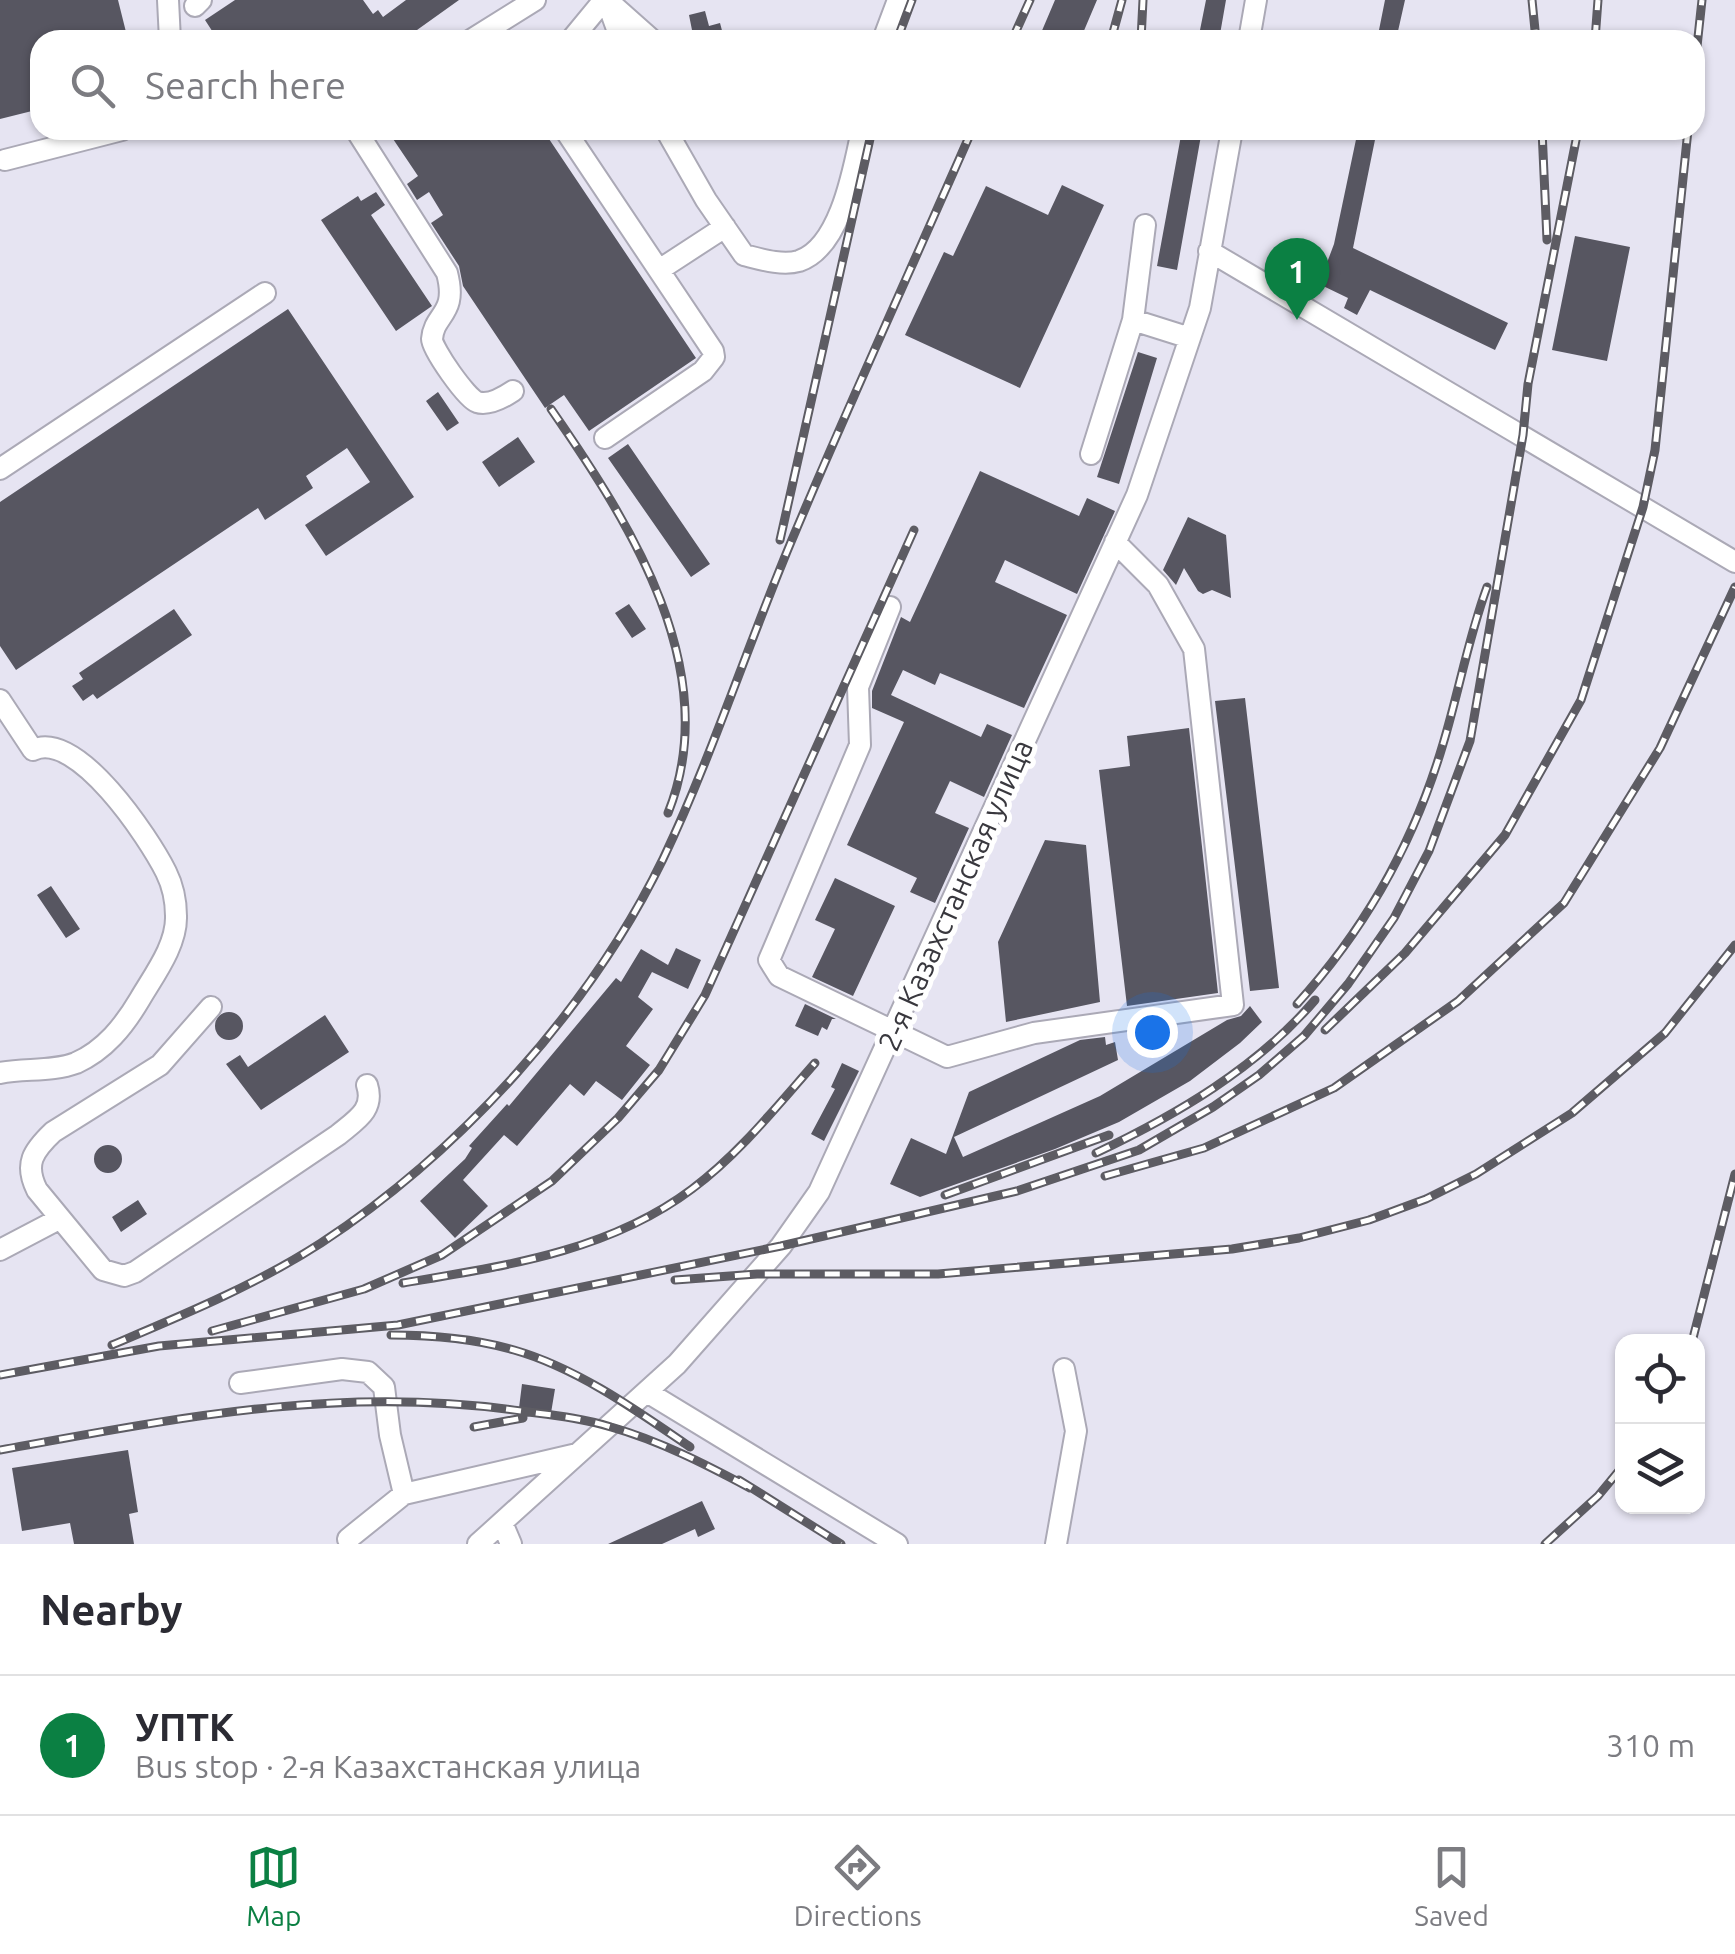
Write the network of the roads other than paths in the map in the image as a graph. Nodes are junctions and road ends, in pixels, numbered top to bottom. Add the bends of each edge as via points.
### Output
1 (168, 0) edge
2 (536, 0) edge
3 (606, 0) edge
4 (898, 0) edge
5 (1256, 0) edge
6 (170, 30) edge
7 (502, 30) edge
8 (580, 30) edge
9 (617, 30) edge
10 (640, 30) edge
11 (887, 30) edge
12 (1250, 30) edge
13 (83, 140) edge
14 (362, 140) edge
15 (572, 140) edge
16 (672, 140) edge
17 (860, 140) edge
18 (1230, 140) edge
19 (5, 160) dead end
20 (1145, 225) dead end
21 (725, 227) junction
22 (1209, 252) junction
23 (660, 270) junction
24 (266, 293) dead end
25 (1133, 320) junction
26 (1190, 338) junction
27 (513, 390) dead end
28 (605, 438) dead end
29 (1091, 454) dead end
30 (0, 469) edge
31 (1116, 542) junction
32 (1735, 562) edge
33 (890, 608) dead end
34 (0, 700) edge
35 (211, 1006) dead end
36 (893, 1032) junction
37 (0, 1073) edge
38 (368, 1085) dead end
39 (59, 1219) junction
40 (0, 1250) edge
41 (1064, 1369) dead end
42 (240, 1383) dead end
43 (647, 1392) junction
44 (580, 1454) junction
45 (404, 1494) junction
46 (507, 1534) edge
47 (348, 1539) dead end
48 (478, 1544) edge
49 (896, 1544) edge
50 (1056, 1544) edge

1 - 6 street
2 - 7 street
3 - 8 street
3 - 9 street
3 - 10 street
4 - 11 street
5 - 12 street
13 - 19 street
14 - 27 street via 446,273 450,300 433,346 477,402
15 - 23 street
16 - 21 street
17 - 21 street via 848,196 823,243 799,261 744,255
18 - 22 street, 2-я Казахстанская улица
20 - 25 street
21 - 23 street
22 - 26 street, 2-я Казахстанская улица
22 - 32 street
23 - 28 street via 714,357 704,372
24 - 30 street
25 - 26 street
25 - 29 street
26 - 31 street, 2-я Казахстанская улица
31 - 36 street, 2-я Казахстанская улица
31 - 36 street via 1158,585 1194,648 1233,1005 1034,1034 947,1056
33 - 36 street via 858,687 860,746 769,960 779,976
34 - 37 street via 33,750 58,749 81,762 122,806 166,872 177,922 159,967 109,1041 72,1064
35 - 39 street via 160,1064 38,1145 30,1175
36 - 43 street, 2-я Казахстанская улица via 819,1192 757,1274
38 - 39 street via 367,1110 338,1135 134,1272 103,1270
39 - 40 street
41 - 50 street via 1076,1431
42 - 45 street via 342,1369 368,1372 384,1387
43 - 44 street, 2-я Казахстанская улица
43 - 49 street
44 - 45 street
44 - 46 street, 2-я Казахстанская улица
45 - 47 street
46 - 48 street, 2-я Казахстанская улица

